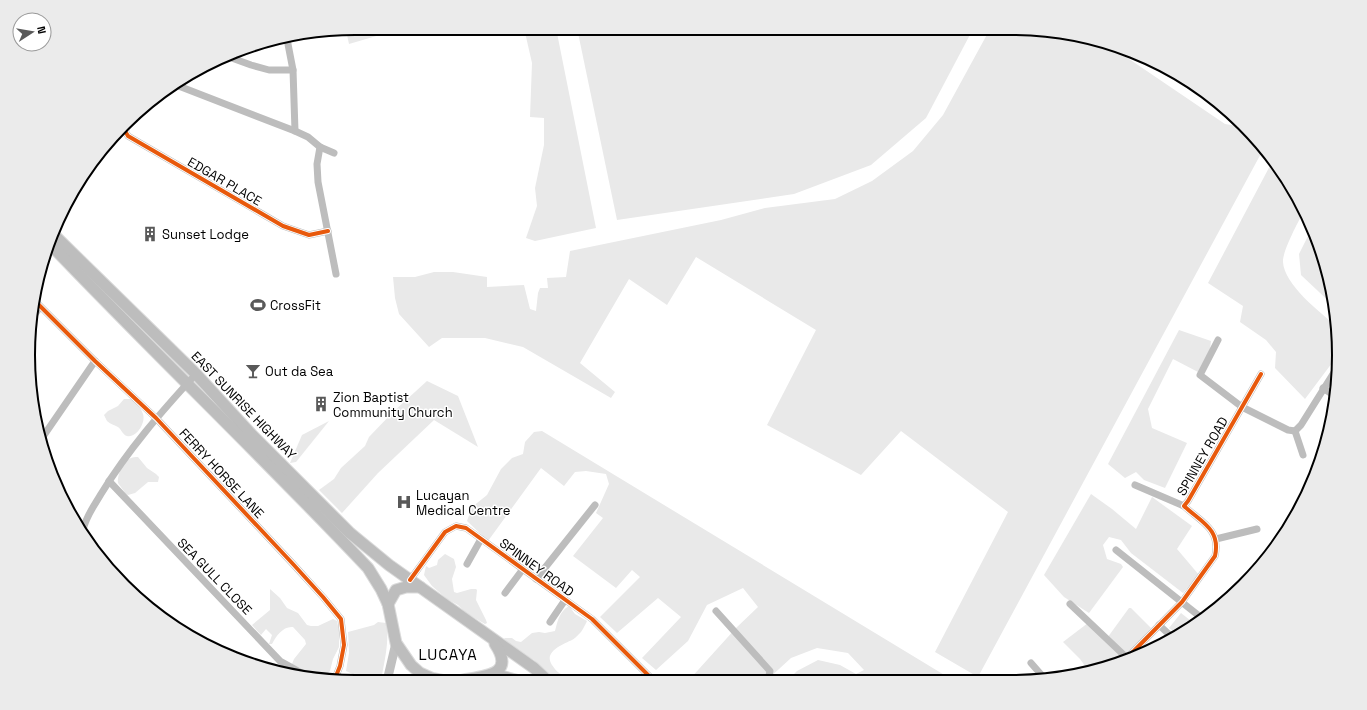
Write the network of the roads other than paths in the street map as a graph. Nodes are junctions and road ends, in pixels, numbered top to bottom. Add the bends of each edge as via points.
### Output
1 (287, 43) edge
2 (233, 59) edge
3 (292, 70) junction
4 (181, 87) edge
5 (295, 131) junction
6 (126, 132) edge
7 (320, 147) junction
8 (334, 153) dead end
9 (328, 232) junction
10 (57, 238) edge
11 (54, 248) edge
12 (336, 274) dead end
13 (39, 305) edge
14 (1218, 340) dead end
15 (95, 362) junction
16 (196, 374) junction
17 (1261, 374) dead end
18 (1331, 376) edge
19 (188, 384) junction
20 (1323, 388) junction
21 (1329, 392) edge
22 (1242, 407) junction
23 (156, 418) junction
24 (1295, 431) junction
25 (45, 434) edge
26 (1303, 455) dead end
27 (109, 481) junction
28 (1135, 485) dead end
29 (595, 505) dead end
30 (1184, 506) junction
31 (84, 525) edge
32 (1258, 529) dead end
33 (481, 539) junction
34 (1216, 539) junction
35 (1116, 550) dead end
36 (467, 564) dead end
37 (523, 570) junction
38 (536, 579) junction
39 (410, 580) junction
40 (420, 587) junction
41 (505, 593) dead end
42 (565, 600) junction
43 (1182, 602) junction
44 (388, 604) junction
45 (1070, 604) dead end
46 (716, 611) dead end
47 (1198, 615) edge
48 (550, 622) dead end
49 (1159, 625) junction
50 (1169, 634) edge
51 (493, 640) junction
52 (396, 643) junction
53 (1134, 651) edge
54 (1122, 655) edge
55 (1031, 663) dead end
56 (294, 669) edge
57 (1040, 673) edge
58 (337, 674) edge
59 (494, 674) junction
60 (388, 675) edge
61 (424, 675) edge
62 (489, 675) edge
63 (498, 675) edge
64 (542, 675) edge
65 (645, 675) edge
66 (769, 675) edge

1 - 3 street
2 - 3 street via 270,70
3 - 5 street
4 - 5 street
5 - 7 street
6 - 9 street, EDGAR PLACE via 128,136 283,226 309,235
7 - 8 street
7 - 9 street via 317,164 318,182
9 - 12 street
10 - 16 main road, EAST SUNRISE HIGHWAY
11 - 19 main road, EAST SUNRISE HIGHWAY
13 - 15 street, FERRY HORSE LANE
14 - 22 street via 1200,375
15 - 23 street, FERRY HORSE LANE
15 - 25 street
16 - 19 street
16 - 39 main road, EAST SUNRISE HIGHWAY via 251,434 350,533
17 - 22 street, SPINNEY ROAD
18 - 20 street
19 - 23 street
19 - 44 main road, EAST SUNRISE HIGHWAY via 368,568
20 - 21 street
20 - 24 street
22 - 24 street
22 - 30 street, SPINNEY ROAD
23 - 27 street via 133,445
23 - 58 street, FERRY HORSE LANE via 341,619 344,645
24 - 26 street
27 - 31 street
27 - 56 street, SEA GULL CLOSE via 280,662
28 - 30 street
29 - 38 street
30 - 34 street, SPINNEY ROAD via 1212,530
32 - 34 street
33 - 36 street
33 - 37 street, SPINNEY ROAD
33 - 39 street, SPINNEY ROAD via 466,528 456,526 445,532
34 - 43 street via 1215,556
35 - 43 street
37 - 38 street, SPINNEY ROAD
37 - 41 street
38 - 42 street, SPINNEY ROAD
39 - 40 main road, EAST SUNRISE HIGHWAY
40 - 44 main road via 406,586 396,590
40 - 51 main road, EAST SUNRISE HIGHWAY
42 - 48 street
42 - 65 street, SPINNEY ROAD via 592,619
43 - 47 street
43 - 49 street
44 - 52 main road, EAST SUNRISE HIGHWAY
45 - 54 street
46 - 66 street via 770,671
49 - 50 street
49 - 53 street
51 - 59 main road via 502,653 503,662
51 - 64 main road
52 - 60 main road
52 - 61 main road via 411,665
55 - 57 street
59 - 62 main road
59 - 63 main road

